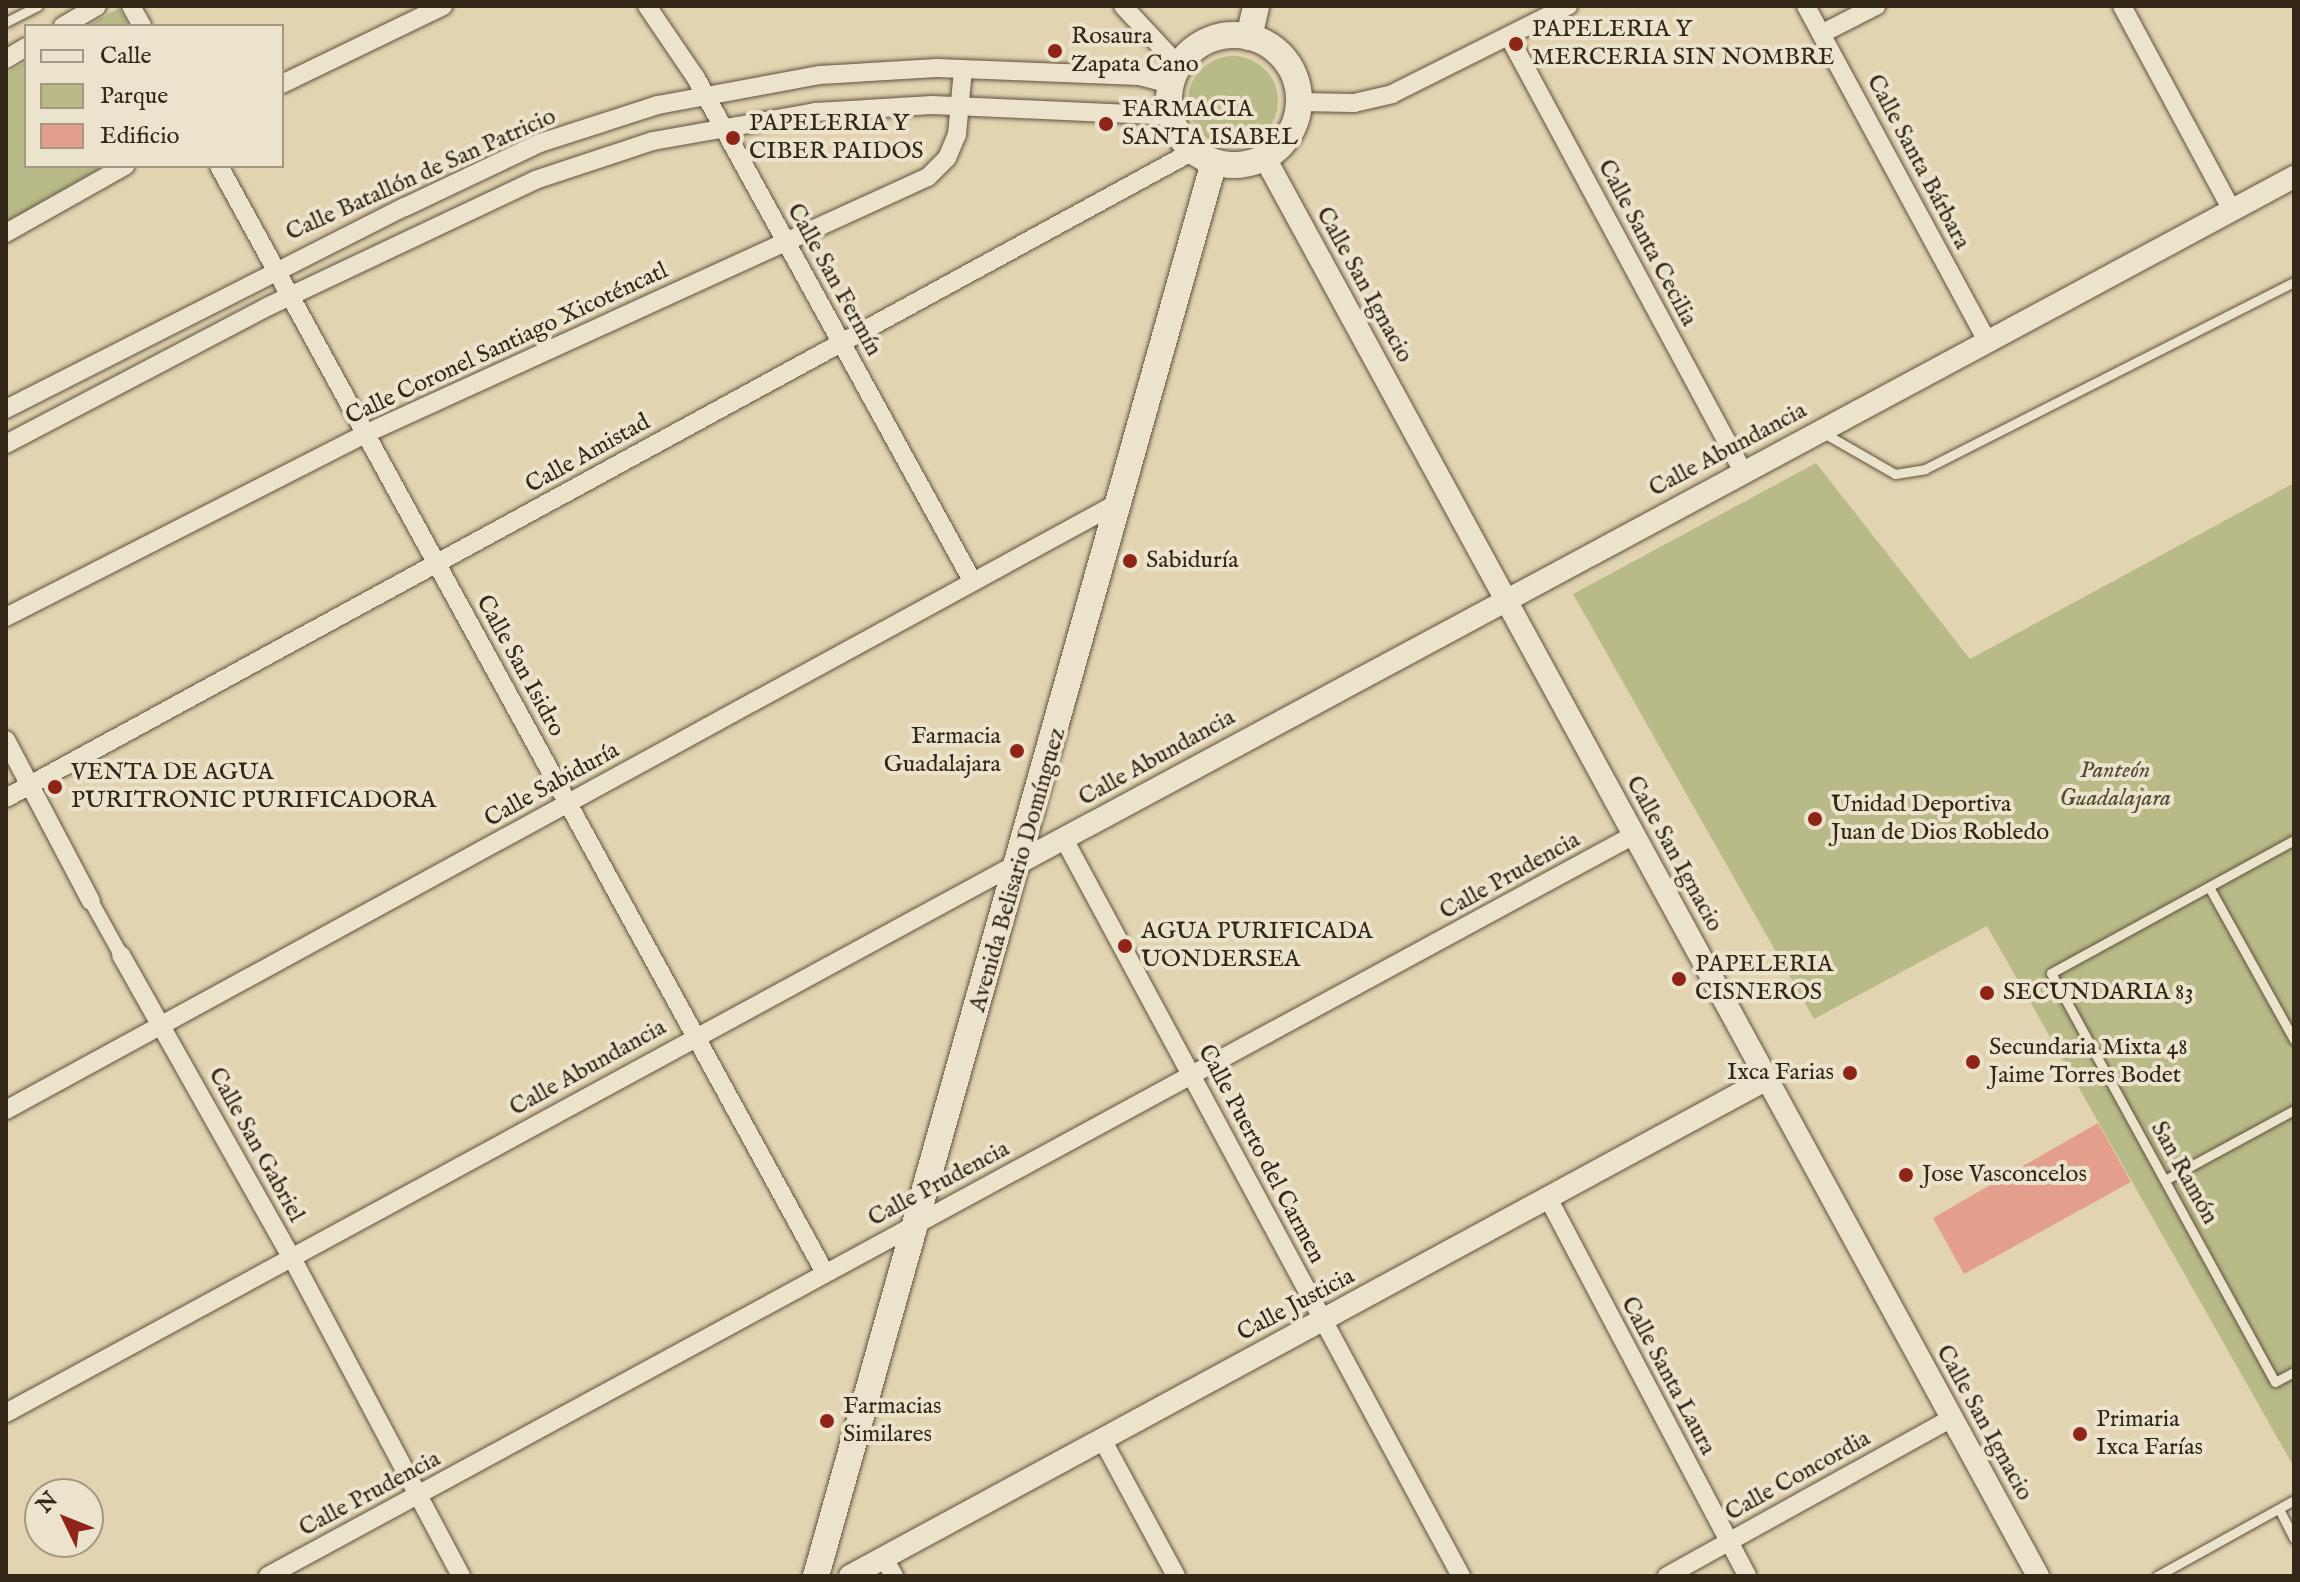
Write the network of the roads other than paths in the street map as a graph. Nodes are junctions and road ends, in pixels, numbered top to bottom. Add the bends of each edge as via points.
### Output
1 (38, 6) edge
2 (97, 6) edge
3 (131, 6) edge
4 (443, 6) edge
5 (647, 6) edge
6 (1123, 6) edge
7 (1256, 6) edge
8 (1568, 6) edge
9 (1806, 6) edge
10 (1876, 6) edge
11 (2122, 6) edge
12 (6, 22) edge
13 (66, 24) edge
14 (141, 24) edge
15 (1821, 34) junction
16 (1249, 37) junction
17 (1509, 37) junction
18 (24, 48) edge
19 (6, 59) edge
20 (963, 69) junction
21 (1176, 75) junction
22 (284, 83) edge
23 (705, 94) junction
24 (1300, 102) junction
25 (960, 106) junction
26 (1171, 116) junction
27 (722, 125) junction
28 (1204, 157) junction
29 (1265, 158) junction
30 (121, 168) edge
31 (220, 168) edge
32 (2294, 177) edge
33 (2232, 210) junction
34 (6, 233) edge
35 (787, 243) junction
36 (275, 269) junction
37 (2294, 282) edge
38 (290, 296) junction
39 (1987, 341) junction
40 (841, 343) junction
41 (6, 409) edge
42 (1819, 430) junction
43 (365, 434) junction
44 (6, 444) edge
45 (1743, 471) junction
46 (1121, 501) junction
47 (437, 564) junction
48 (973, 582) junction
49 (1505, 599) junction
50 (6, 617) edge
51 (6, 740) edge
52 (28, 787) junction
53 (6, 798) edge
54 (568, 803) junction
55 (1634, 835) junction
56 (1064, 839) junction
57 (2294, 840) edge
58 (1020, 862) junction
59 (2209, 887) junction
60 (91, 901) joint
61 (121, 955) joint
62 (162, 1025) junction
63 (697, 1038) junction
64 (2294, 1040) edge
65 (1194, 1076) junction
66 (1767, 1079) junction
67 (6, 1110) edge
68 (2294, 1110) edge
69 (2165, 1180) junction
70 (1548, 1198) junction
71 (917, 1222) junction
72 (292, 1258) junction
73 (825, 1273) junction
74 (1322, 1320) junction
75 (2294, 1372) edge
76 (6, 1413) edge
77 (1952, 1418) junction
78 (1102, 1439) junction
79 (418, 1495) junction
80 (2294, 1500) edge
81 (2279, 1509) junction
82 (2294, 1538) edge
83 (1728, 1542) junction
84 (889, 1567) edge
85 (268, 1576) edge
86 (461, 1576) edge
87 (816, 1576) edge
88 (850, 1576) edge
89 (1176, 1576) edge
90 (1461, 1576) edge
91 (1667, 1576) edge
92 (1747, 1576) edge
93 (2038, 1576) edge
94 (2157, 1576) edge

1 - 12 lane
2 - 13 street
3 - 14 street
4 - 22 street
5 - 23 street, Calle San Fermín
6 - 21 street
7 - 16 main road
8 - 17 street
9 - 15 street, Calle Santa Bárbara
10 - 15 street
11 - 33 street
15 - 39 street, Calle Santa Bárbara
16 - 21 main road via 1204,43
16 - 24 main road via 1273,47 1288,62
17 - 24 street via 1392,94 1354,103
17 - 45 street, Calle Santa Cecilia
18 - 19 street
20 - 21 street, Calle Batallón de San Patricio
20 - 23 street, Calle Batallón de San Patricio via 820,75
20 - 25 street, Calle Coronel Santiago Xicoténcatl
21 - 26 main road
23 - 27 street, Calle San Fermín
23 - 36 street, Calle Batallón de San Patricio via 540,143
24 - 29 main road via 1295,125
25 - 26 street
25 - 27 street via 815,112
25 - 35 street, Calle Coronel Santiago Xicoténcatl via 953,148 928,177
26 - 28 main road
27 - 35 street, Calle San Fermín
27 - 38 street via 535,180
28 - 29 main road via 1231,165
28 - 40 street, Calle Amistad
28 - 46 main road, Avenida Belisario Domínguez
29 - 49 street, Calle San Ignacio
30 - 34 street
31 - 36 street, Calle San Isidro
32 - 33 street, Calle Abundancia
33 - 39 street, Calle Abundancia
35 - 40 street, Calle San Fermín
35 - 43 street, Calle Coronel Santiago Xicoténcatl
36 - 38 street, Calle San Isidro
36 - 41 street, Calle Batallón de San Patricio
37 - 42 lane via 1925,469 1895,474
38 - 43 street, Calle San Isidro
38 - 44 street
39 - 42 street, Calle Abundancia
40 - 47 street, Calle Amistad
40 - 48 street, Calle San Fermín
42 - 45 street, Calle Abundancia
43 - 47 street, Calle San Isidro
43 - 50 street, Calle Coronel Santiago Xicoténcatl
45 - 49 street, Calle Abundancia
46 - 48 street, Calle Sabiduría
46 - 58 main road, Avenida Belisario Domínguez
47 - 52 street, Calle Amistad
47 - 54 street, Calle San Isidro
48 - 54 street, Calle Sabiduría
49 - 55 street, Calle San Ignacio
49 - 56 street, Calle Abundancia
51 - 52 street, Calle San Gabriel
52 - 53 street, Calle Amistad
52 - 60 street, Calle San Gabriel
54 - 62 street, Calle Sabiduría
54 - 63 street, Calle San Isidro
55 - 65 street, Calle Prudencia
55 - 66 street, Calle San Ignacio
56 - 58 street, Calle Abundancia
56 - 65 street, Calle Puerto del Carmen
57 - 59 lane, San Ramón
58 - 63 street, Calle Abundancia
58 - 71 main road, Avenida Belisario Domínguez
59 - 64 lane
59 - 69 lane, San Ramón via 2051,973
60 - 61 street, Calle San Gabriel
61 - 62 street, Calle San Gabriel
62 - 67 street, Calle Sabiduría
62 - 72 street, Calle San Gabriel
63 - 72 street, Calle Abundancia
63 - 73 street, Calle San Isidro
65 - 71 street, Calle Prudencia
65 - 74 street, Calle Puerto del Carmen
66 - 70 street, Calle Justicia
66 - 77 street, Calle San Ignacio
68 - 69 lane
69 - 75 lane, San Ramón via 2275,1382
70 - 74 street, Calle Justicia
70 - 83 street, Calle Santa Laura
71 - 73 street, Calle Prudencia
71 - 87 main road, Avenida Belisario Domínguez
72 - 76 street, Calle Abundancia
72 - 79 street, Calle San Gabriel
73 - 79 street, Calle Prudencia
74 - 78 street, Calle Justicia
74 - 90 street, Calle Puerto del Carmen
77 - 83 street, Calle Concordia
77 - 93 street, Calle San Ignacio
78 - 84 street, Calle Justicia
78 - 89 street
79 - 85 street, Calle Prudencia
79 - 86 street, Calle San Gabriel
80 - 81 lane
81 - 82 lane
81 - 94 lane
83 - 91 street, Calle Concordia
83 - 92 street, Calle Santa Laura
84 - 88 street, Calle Justicia

